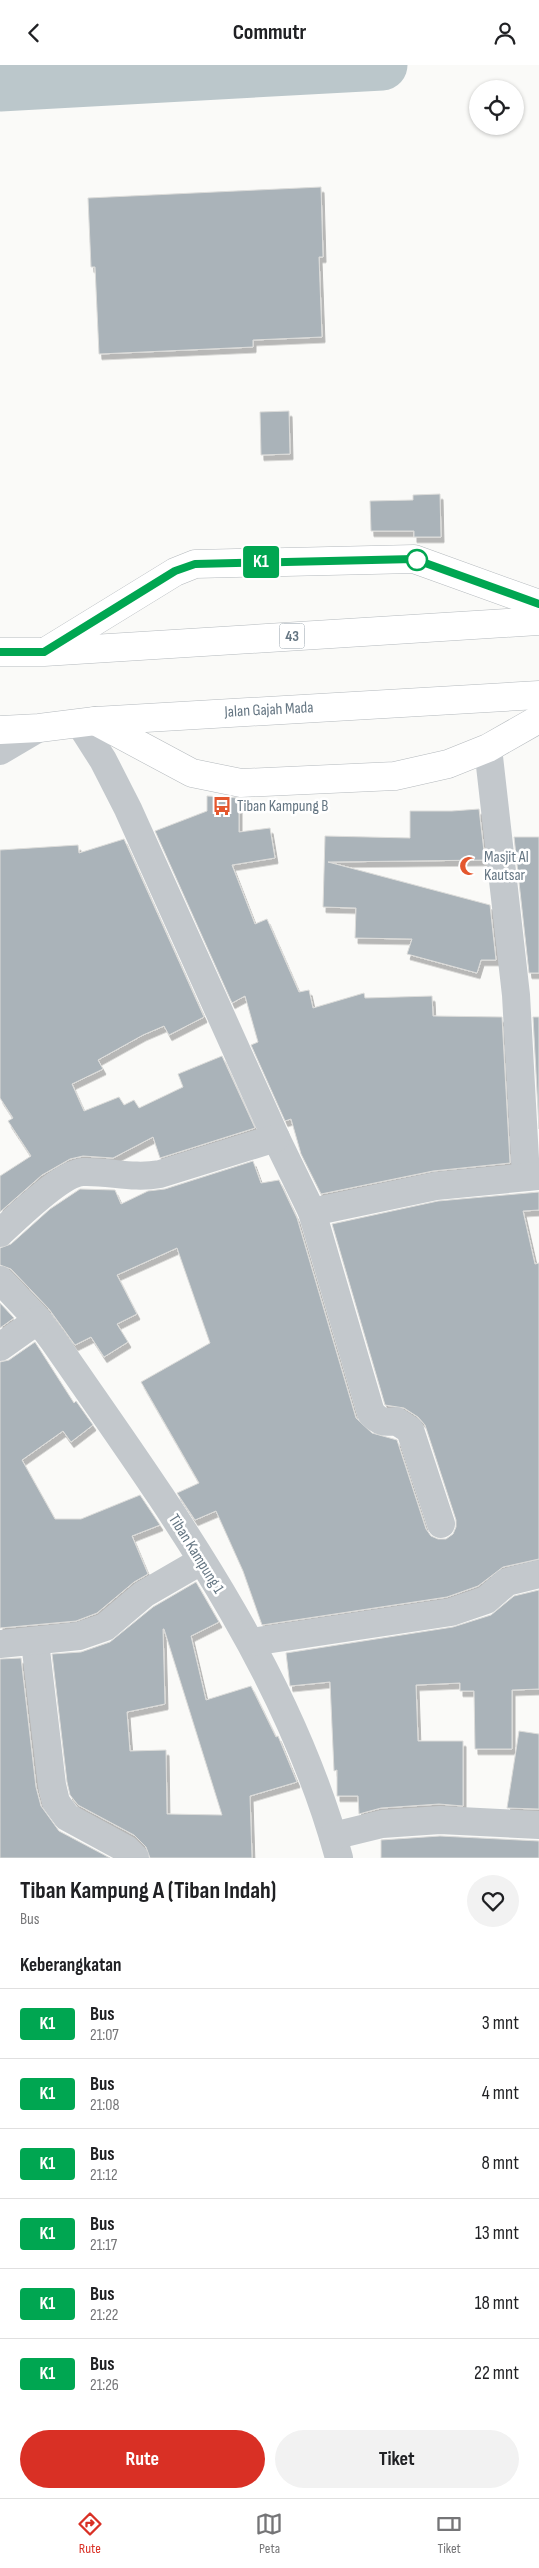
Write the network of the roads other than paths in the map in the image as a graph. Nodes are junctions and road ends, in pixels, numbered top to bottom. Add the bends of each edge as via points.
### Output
1 (539, 604) edge
2 (539, 621) edge
3 (0, 652) edge
4 (44, 652) junction
5 (539, 695) edge
6 (539, 719) edge
7 (87, 722) junction
8 (39, 728) junction
9 (0, 730) edge
10 (488, 748) junction
11 (0, 751) edge
12 (276, 1138) junction
13 (533, 1176) edge
14 (312, 1212) junction
15 (0, 1233) edge
16 (0, 1279) edge
17 (38, 1319) junction
18 (0, 1347) edge
19 (441, 1524) dead end
20 (201, 1561) junction
21 (539, 1574) edge
22 (35, 1642) junction
23 (251, 1642) junction
24 (0, 1644) edge
25 (539, 1825) edge
26 (336, 1847) edge
27 (135, 1858) edge

1 - 4 highway via 414,559 195,564 175,571
2 - 4 highway, 43
3 - 4 highway, 43
5 - 7 highway, Jalan Gajah Mada
6 - 10 highway
7 - 8 highway, Jalan Gajah Mada
7 - 10 highway via 192,773 241,783 394,776 448,764
7 - 12 street
8 - 9 highway, Jalan Gajah Mada
8 - 11 street
10 - 13 street
12 - 14 street
12 - 15 street via 141,1178 82,1172 69,1177 32,1204
13 - 14 street via 436,1186
14 - 19 street via 371,1413 379,1421 396,1421 410,1430
16 - 17 street, Tiban Kampung 1
17 - 18 street
17 - 20 street, Tiban Kampung 1
20 - 22 street via 144,1594 105,1627 79,1636
20 - 23 street, Tiban Kampung 1
21 - 23 street via 507,1582 486,1600 451,1612
22 - 24 street
22 - 27 street via 56,1802 67,1817 126,1849
23 - 26 street, Tiban Kampung 1 via 286,1711
25 - 26 street via 440,1820 382,1824

